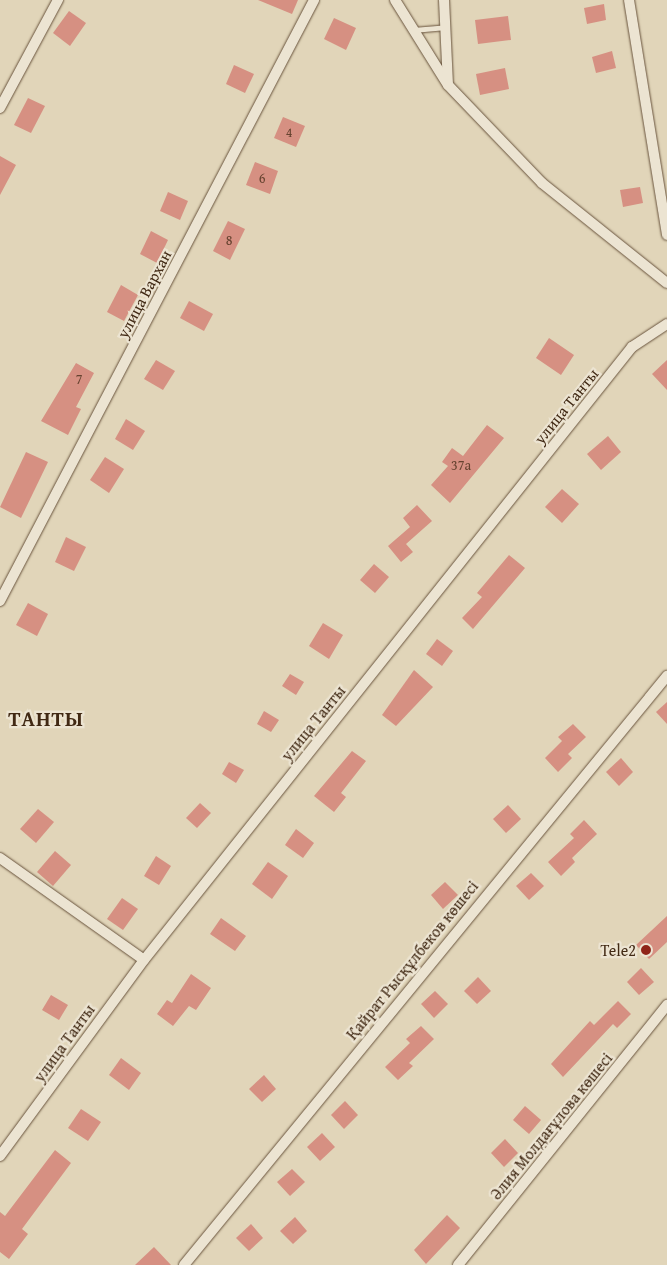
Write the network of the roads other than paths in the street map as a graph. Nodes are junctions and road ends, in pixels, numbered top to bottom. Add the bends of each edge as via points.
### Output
1 (58, 0) edge
2 (314, 0) edge
3 (396, 0) edge
4 (444, 0) edge
5 (629, 0) edge
6 (448, 27) junction
7 (412, 30) junction
8 (448, 85) junction
9 (0, 108) edge
10 (667, 235) edge
11 (667, 284) edge
12 (667, 324) edge
13 (0, 601) edge
14 (667, 676) edge
15 (0, 858) edge
16 (144, 960) junction
17 (667, 1005) edge
18 (0, 1156) edge
19 (184, 1265) edge
20 (458, 1265) edge

1 - 9 street
2 - 13 street, улица Вархан
3 - 7 street
4 - 6 street
5 - 10 street
6 - 7 lane
6 - 8 street
7 - 8 street
8 - 11 street via 542,183
12 - 16 street, улица Танты via 632,347
14 - 19 street, Қайрат Рысқұлбеков көшесі
15 - 16 street
16 - 18 street, улица Танты
17 - 20 street, Әлия Молдағұлова көшесі

